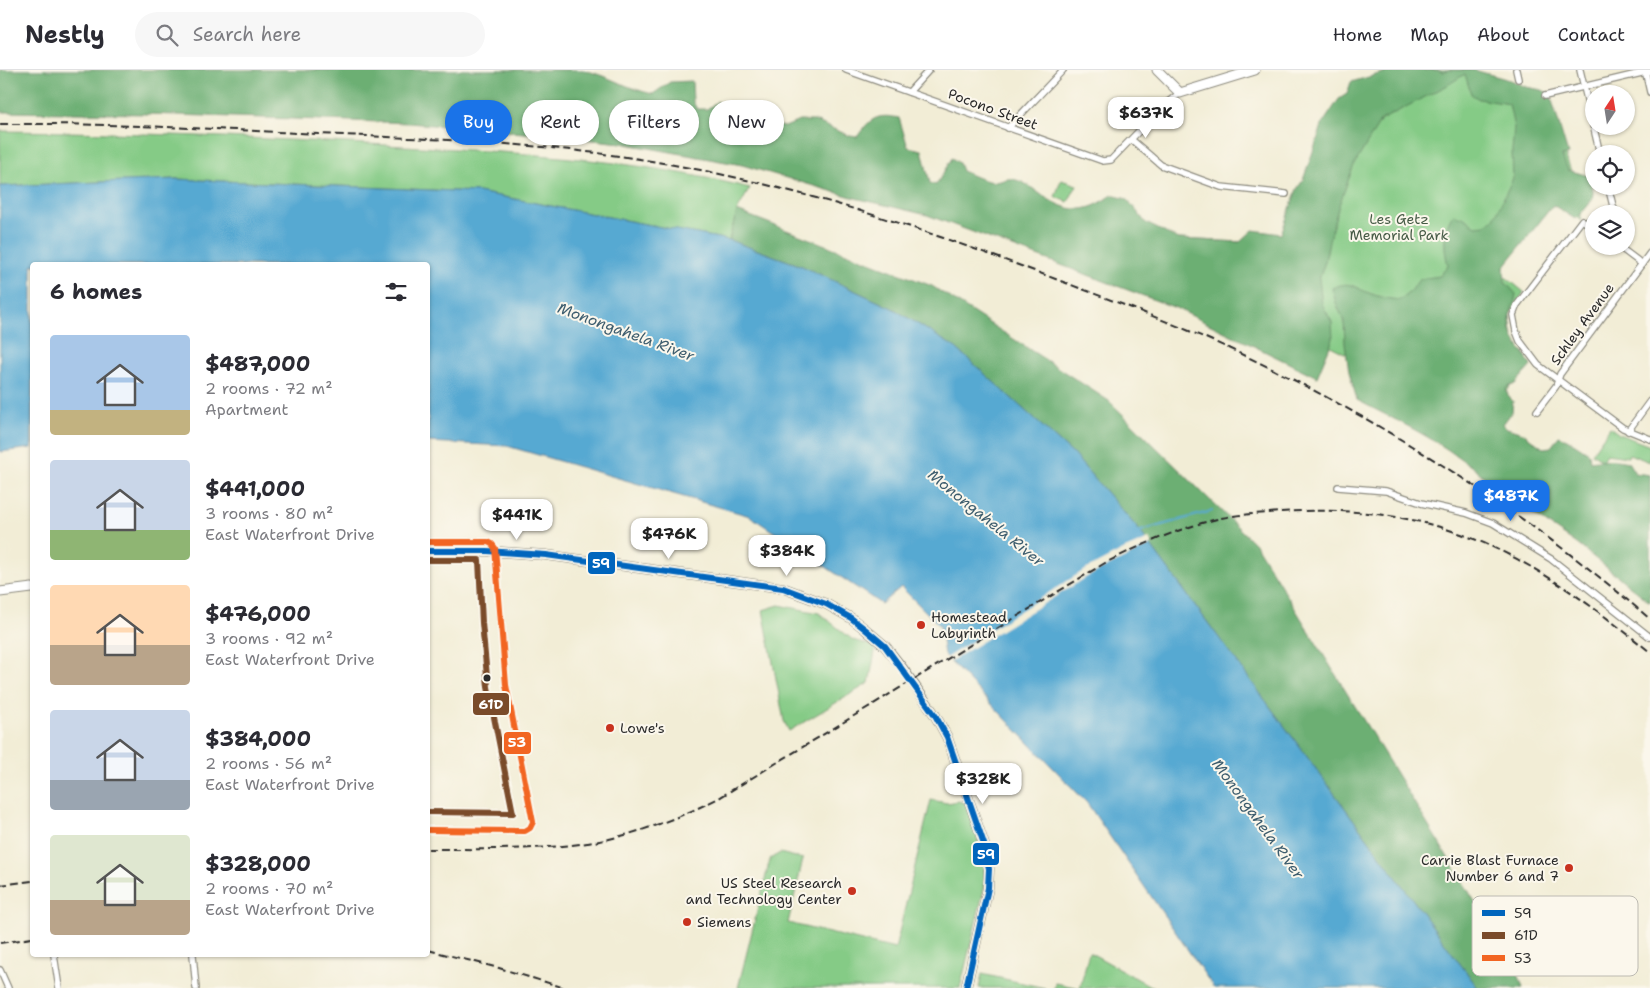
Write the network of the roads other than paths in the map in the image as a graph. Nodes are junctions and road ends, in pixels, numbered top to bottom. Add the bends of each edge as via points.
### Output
1 (846, 70) edge
2 (929, 70) edge
3 (1062, 70) edge
4 (1156, 70) edge
5 (1255, 70) edge
6 (1516, 70) edge
7 (1580, 70) edge
8 (1646, 71) edge
9 (1518, 80) dead end
10 (1584, 87) junction
11 (909, 92) junction
12 (1650, 92) edge
13 (1180, 93) junction
14 (1545, 96) dead end
15 (1008, 128) junction
16 (1132, 140) junction
17 (1598, 145) edge
18 (1286, 194) dead end
19 (1585, 222) edge
20 (1650, 253) edge
21 (1630, 255) edge
22 (1642, 264) junction
23 (1558, 380) junction
24 (1650, 401) edge
25 (1536, 411) dead end
26 (1628, 430) junction
27 (1650, 439) edge
28 (1338, 487) dead end
29 (430, 551) edge
30 (30, 588) edge
31 (0, 592) edge
32 (1650, 637) edge
33 (54, 957) edge
34 (193, 957) edge
35 (0, 970) edge
36 (8, 988) edge
37 (59, 988) edge
38 (196, 988) edge
39 (966, 988) edge

1 - 11 street, Pocono Street
2 - 11 street
3 - 15 street
4 - 13 street
5 - 13 street
6 - 9 street
7 - 10 street
8 - 10 street
8 - 12 street
10 - 14 street
10 - 17 street
11 - 15 street, Pocono Street
13 - 16 street via 1163,106
15 - 16 street, Pocono Street via 1103,162 1111,160
16 - 18 street via 1161,165 1221,187
19 - 23 street via 1582,220 1512,315 1520,341 1538,365
20 - 22 street, Schley Avenue
21 - 22 street
22 - 23 street, Schley Avenue
23 - 25 street, Schley Avenue
23 - 26 street
24 - 26 street
26 - 27 street
28 - 32 street via 1386,491 1493,523 1551,559
29 - 39 street via 546,555 783,588 826,604 865,629 885,646 935,715 947,737 984,844 989,869 988,888
30 - 31 street
33 - 37 street
34 - 38 street
35 - 36 street

